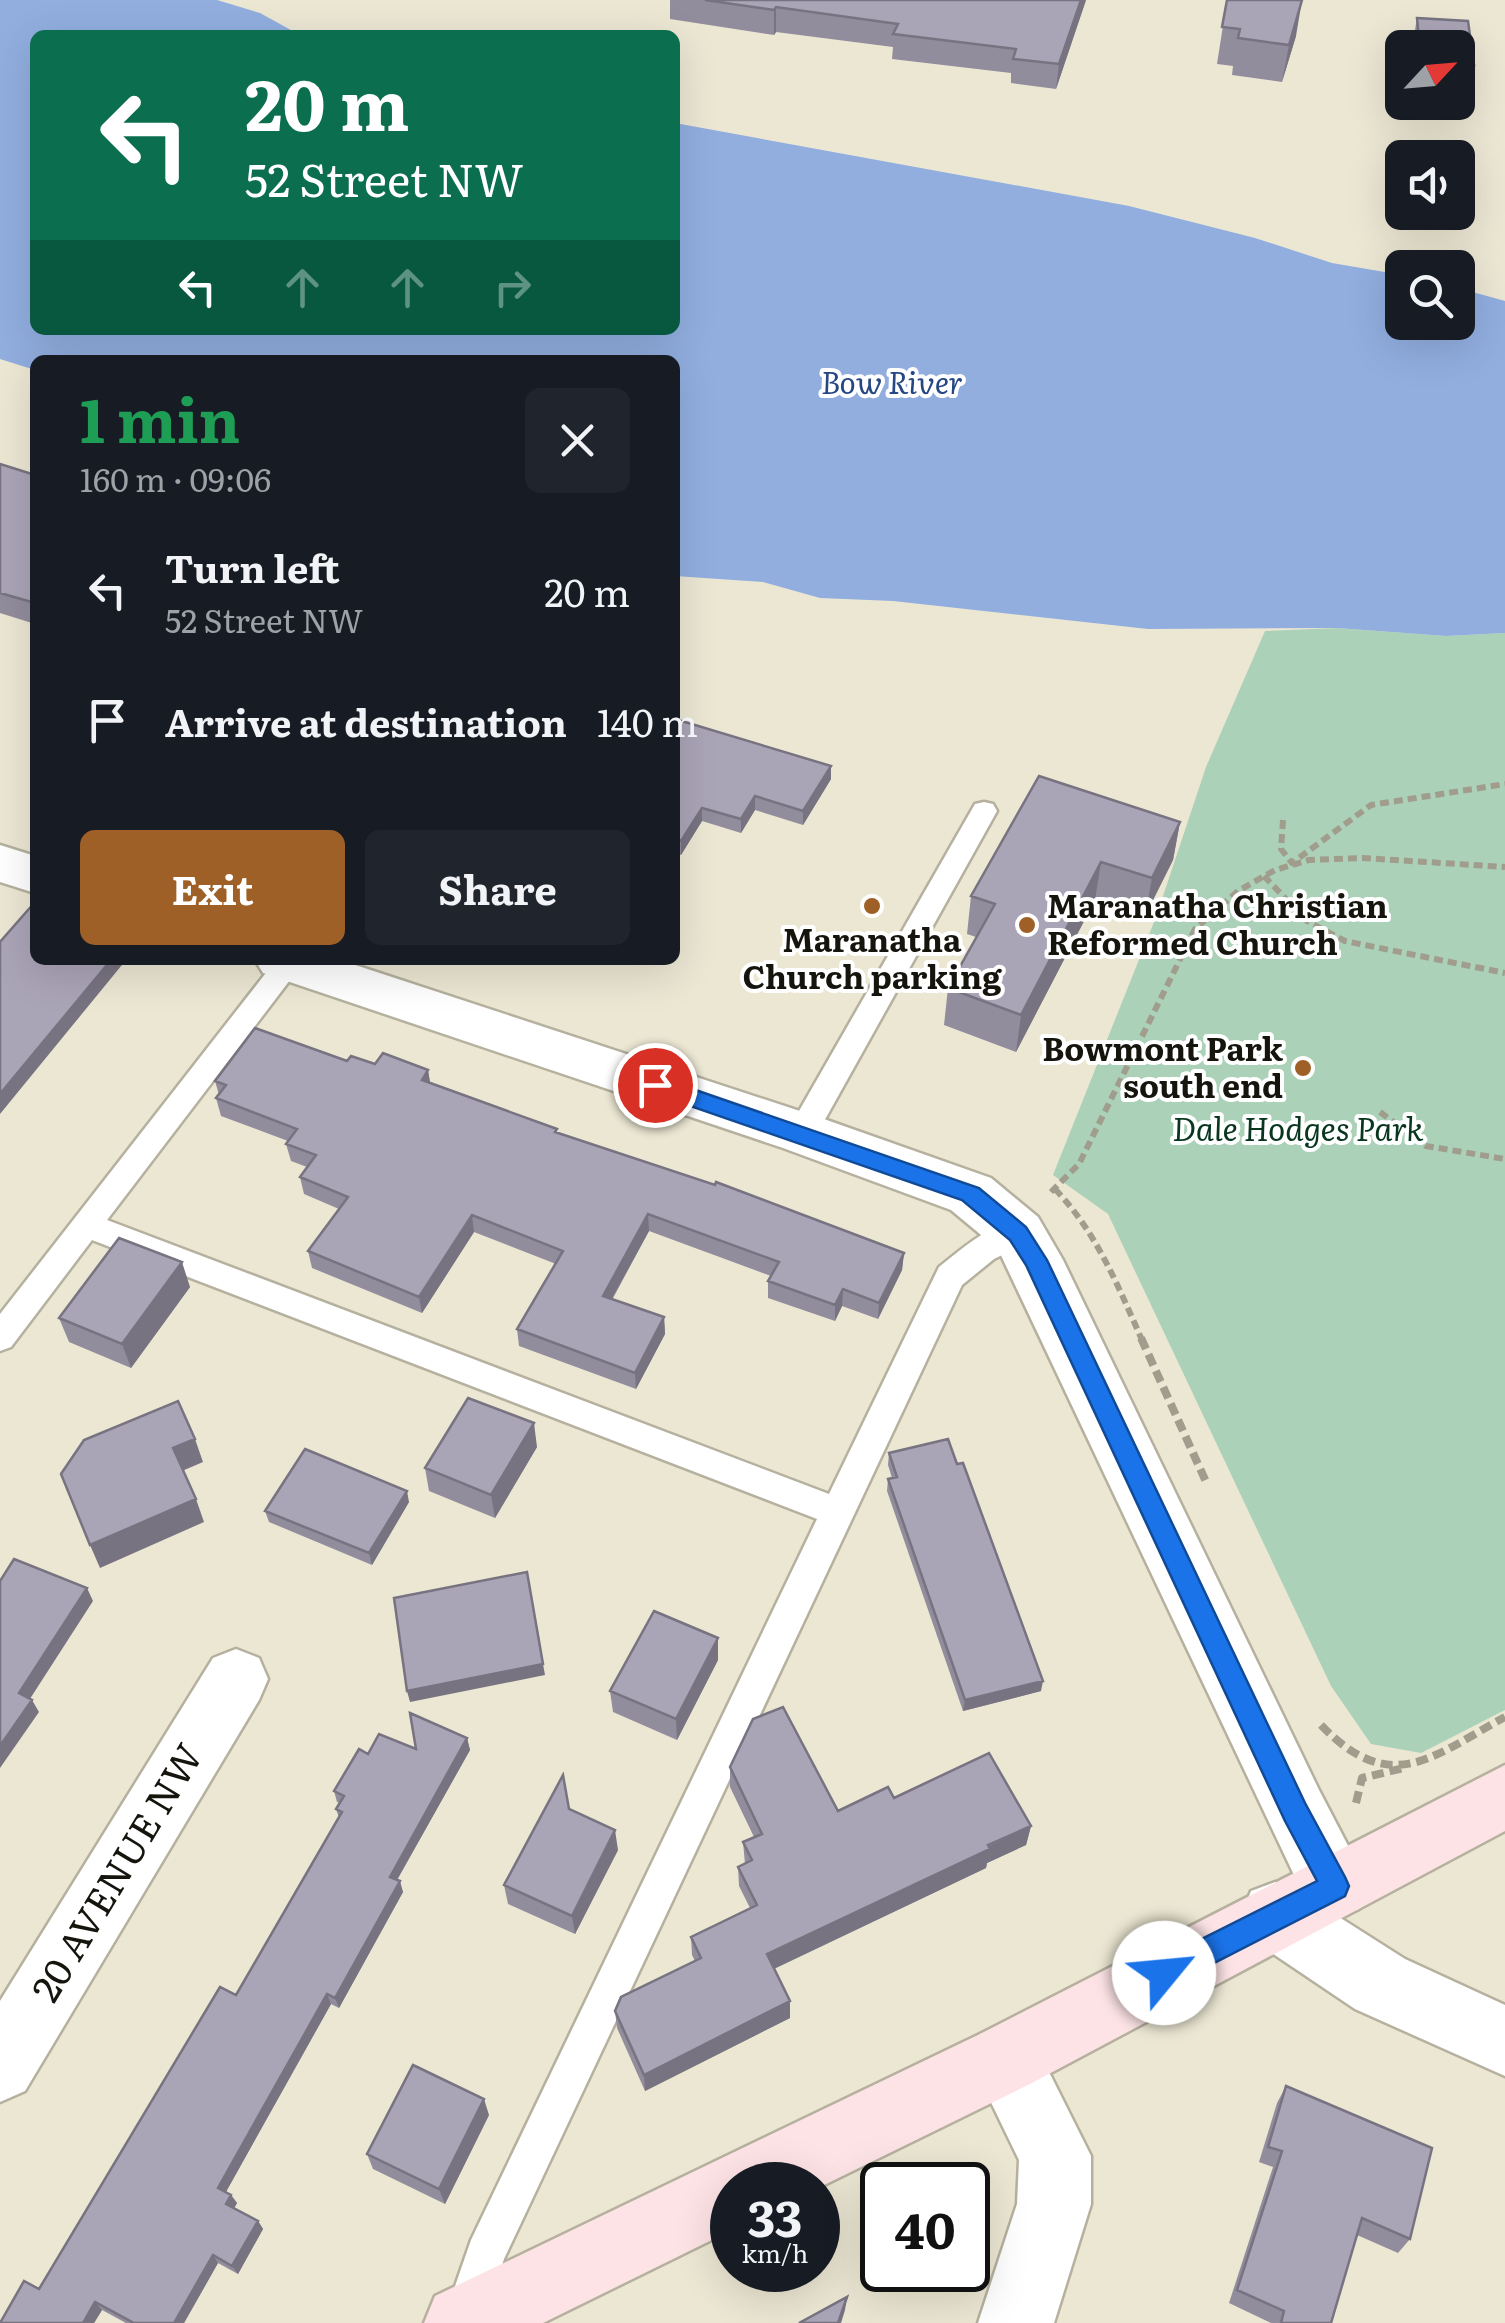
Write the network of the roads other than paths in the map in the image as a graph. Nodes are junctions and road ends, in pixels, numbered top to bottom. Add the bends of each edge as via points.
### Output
1 (984, 811) dead end
2 (0, 863) edge
3 (30, 873) edge
4 (282, 965) edge
5 (297, 965) edge
6 (802, 1134) junction
7 (1038, 1207) junction
8 (86, 1225) junction
9 (0, 1338) edge
10 (837, 1512) junction
11 (236, 1679) dead end
12 (1505, 1796) edge
13 (1305, 1901) junction
14 (1505, 2041) edge
15 (1005, 2059) junction
16 (0, 2066) edge
17 (793, 2162) edge
18 (710, 2203) edge
19 (462, 2323) edge
20 (1016, 2323) edge

1 - 6 lane
2 - 3 street
4 - 8 lane
5 - 6 street
6 - 7 street via 970,1194
7 - 10 lane via 950,1276
7 - 13 street via 1035,1260 1295,1812
8 - 9 lane
8 - 10 lane
10 - 19 lane via 485,2254
11 - 16 street, 20 AVENUE NW
12 - 13 street
13 - 14 street via 1380,1984
13 - 15 street
15 - 17 street
15 - 20 street via 1055,2156 1054,2204
18 - 19 street

